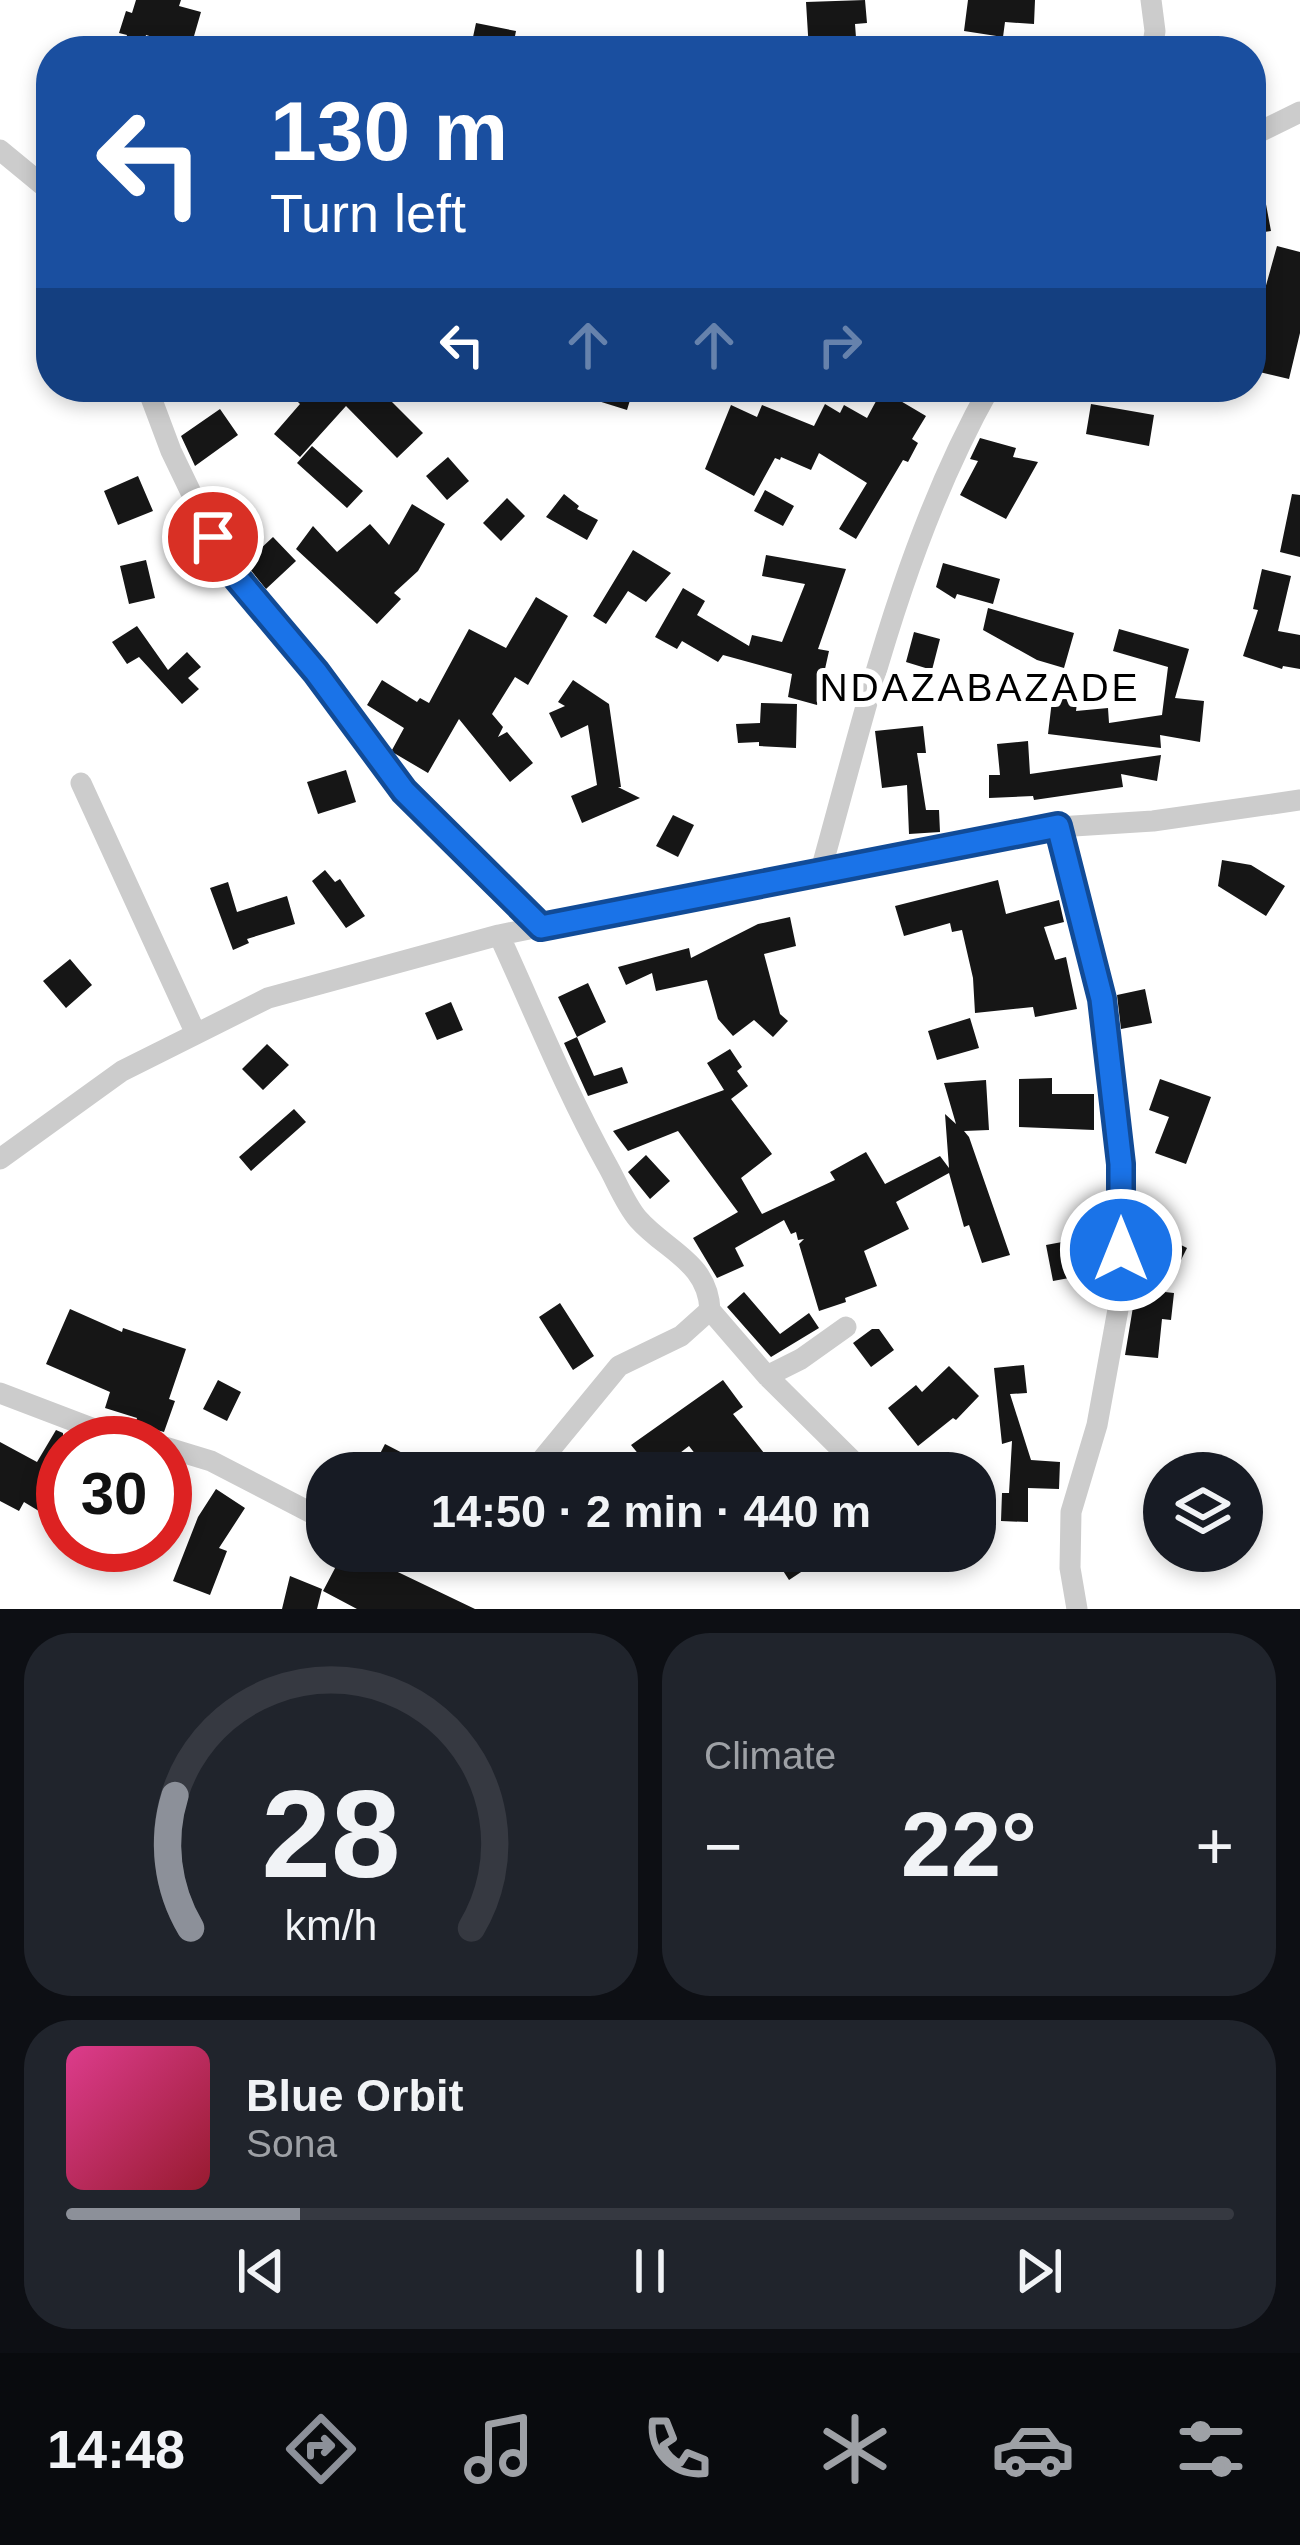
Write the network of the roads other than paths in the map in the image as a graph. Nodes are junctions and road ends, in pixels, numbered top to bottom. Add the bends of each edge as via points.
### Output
1 (1150, 0) edge
2 (1154, 36) edge
3 (1300, 112) edge
4 (1266, 129) edge
5 (0, 150) edge
6 (36, 180) edge
7 (153, 402) edge
8 (982, 402) edge
9 (80, 783) dead end
10 (1296, 804) edge
11 (1058, 826) junction
12 (820, 870) junction
13 (541, 927) junction
14 (499, 935) junction
15 (196, 1034) junction
16 (0, 1159) edge
17 (710, 1310) junction
18 (846, 1327) dead end
19 (766, 1376) junction
20 (0, 1393) edge
21 (60, 1416) edge
22 (550, 1452) edge
23 (844, 1452) edge
24 (192, 1455) edge
25 (306, 1511) edge
26 (1077, 1609) edge

1 - 2 street
3 - 4 street
5 - 6 street
7 - 13 street via 237,578 404,791
8 - 12 street via 901,586
9 - 15 street
10 - 11 street
11 - 12 street
11 - 26 street via 1102,999 1121,1164 1121,1292 1097,1425 1071,1512
12 - 13 street
13 - 14 street
14 - 15 street via 268,998
14 - 17 street via 637,1218 681,1251 701,1277
15 - 16 street via 122,1071
17 - 19 street
17 - 22 street via 682,1336 606,1378
18 - 19 street
19 - 23 street
20 - 21 street
24 - 25 street

